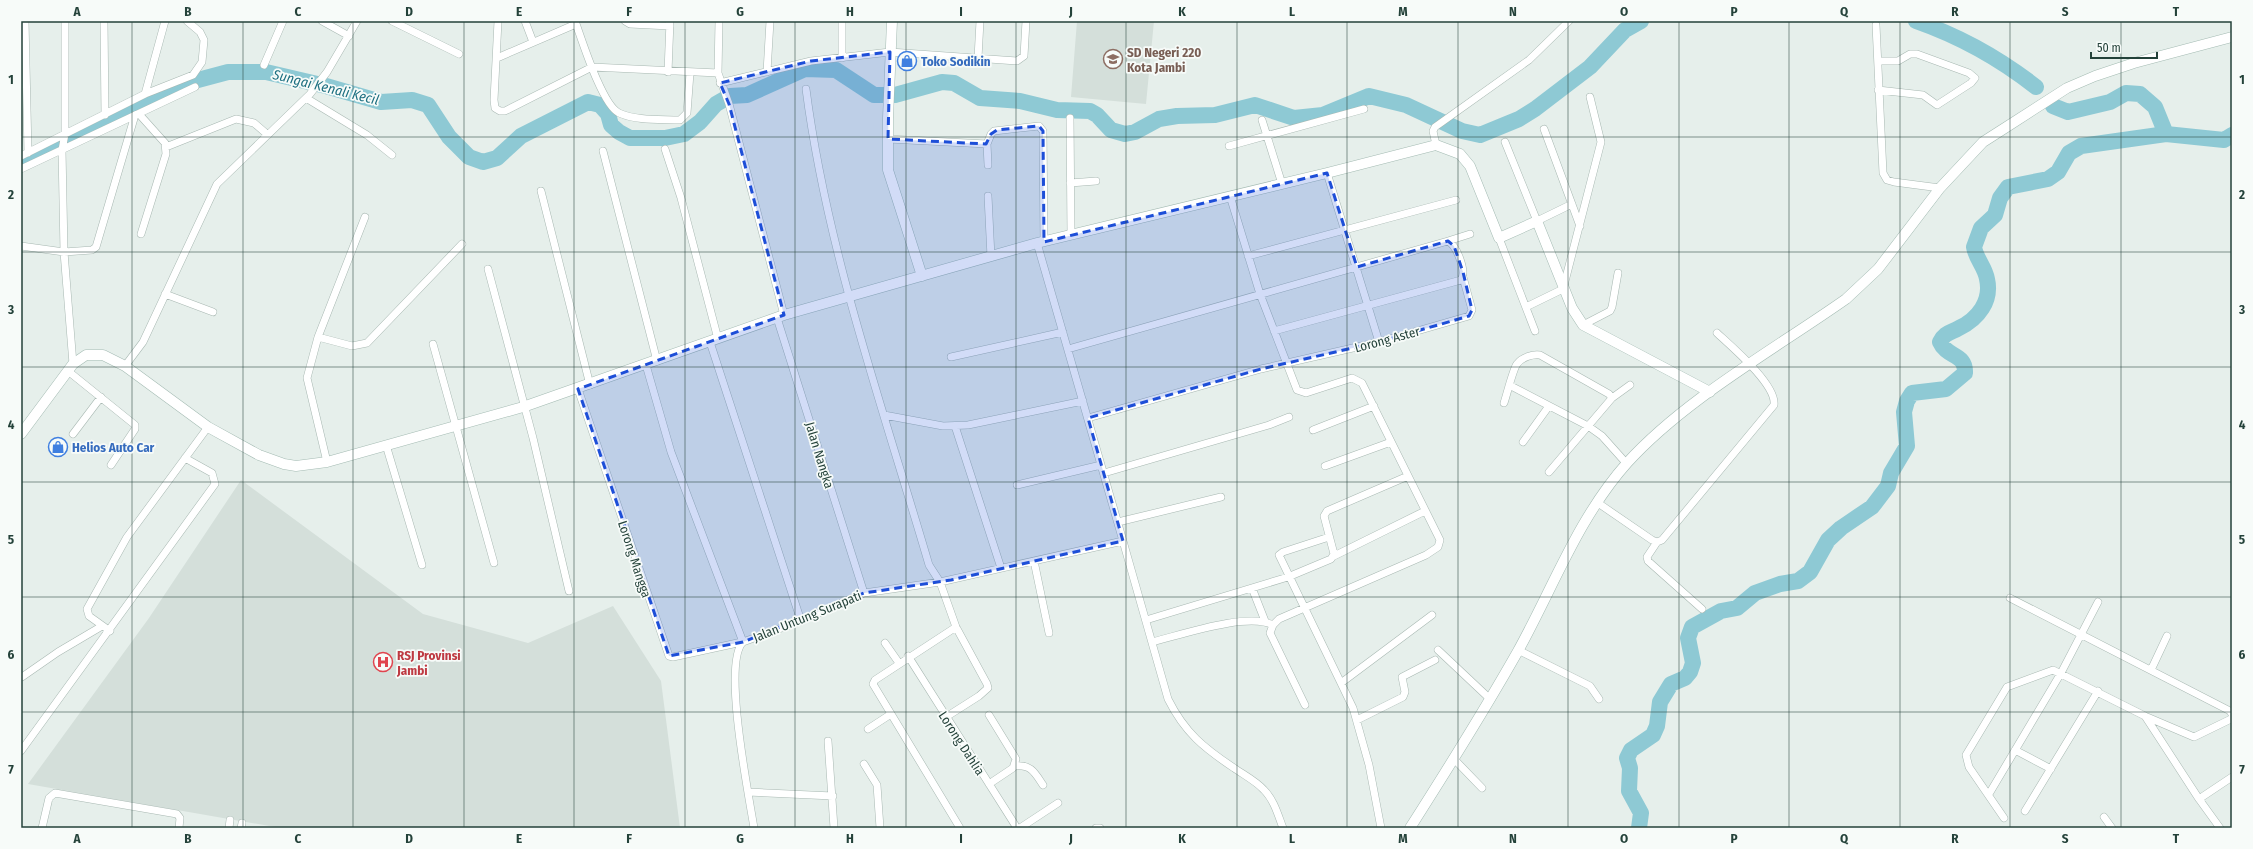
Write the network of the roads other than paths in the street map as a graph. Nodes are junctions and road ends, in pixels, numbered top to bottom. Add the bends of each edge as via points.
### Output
1 (25, 21) edge
2 (65, 21) edge
3 (104, 21) edge
4 (165, 21) edge
5 (187, 21) edge
6 (283, 21) edge
7 (322, 21) edge
8 (357, 21) edge
9 (392, 21) edge
10 (498, 21) edge
11 (524, 21) edge
12 (625, 21) edge
13 (719, 21) edge
14 (770, 21) edge
15 (842, 21) edge
16 (892, 21) edge
17 (980, 21) edge
18 (1026, 21) edge
19 (1569, 21) edge
20 (576, 22) edge
21 (670, 24) edge
22 (1876, 25) dead end
23 (349, 36) junction
24 (2232, 37) edge
25 (533, 42) junction
26 (890, 52) junction
27 (460, 54) dead end
28 (497, 58) junction
29 (842, 58) junction
30 (978, 58) junction
31 (1878, 61) junction
32 (264, 65) dead end
33 (592, 67) junction
34 (668, 72) junction
35 (767, 72) junction
36 (690, 73) junction
37 (718, 73) junction
38 (720, 83) junction
39 (196, 87) dead end
40 (806, 89) dead end
41 (1878, 90) junction
42 (145, 94) junction
43 (308, 96) junction
44 (1590, 97) dead end
45 (1364, 109) dead end
46 (105, 115) junction
47 (137, 115) junction
48 (1070, 118) dead end
49 (1262, 120) dead end
50 (1544, 130) dead end
51 (268, 135) junction
52 (64, 136) junction
53 (1267, 136) junction
54 (888, 140) junction
55 (1505, 142) dead end
56 (987, 144) junction
57 (1436, 144) junction
58 (1229, 146) dead end
59 (166, 147) junction
60 (63, 148) junction
61 (665, 149) dead end
62 (603, 151) dead end
63 (24, 154) edge
64 (392, 155) dead end
65 (988, 165) dead end
66 (21, 170) edge
67 (1327, 173) junction
68 (1096, 181) dead end
69 (1070, 183) junction
70 (1282, 184) junction
71 (1940, 188) junction
72 (541, 191) dead end
73 (988, 196) dead end
74 (1230, 196) junction
75 (1456, 200) dead end
76 (1572, 204) junction
77 (365, 217) dead end
78 (1537, 221) junction
79 (1580, 226) junction
80 (1344, 230) junction
81 (141, 234) dead end
82 (1470, 234) dead end
83 (1071, 235) junction
84 (1499, 238) junction
85 (1448, 241) junction
86 (1041, 243) junction
87 (462, 244) dead end
88 (21, 246) edge
89 (64, 252) junction
90 (1248, 256) junction
91 (991, 257) junction
92 (1357, 267) junction
93 (488, 269) dead end
94 (1618, 273) dead end
95 (922, 276) junction
96 (1463, 277) junction
97 (1563, 289) junction
98 (165, 294) junction
99 (1260, 294) junction
100 (850, 297) junction
101 (1369, 304) junction
102 (1526, 307) junction
103 (214, 312) dead end
104 (781, 316) junction
105 (1583, 325) junction
106 (1274, 331) junction
107 (1535, 331) dead end
108 (1063, 332) junction
109 (1717, 333) dead end
110 (318, 337) junction
111 (714, 341) junction
112 (1379, 342) junction
113 (433, 344) dead end
114 (1068, 350) junction
115 (951, 357) dead end
116 (656, 361) junction
117 (1286, 363) junction
118 (1751, 363) junction
119 (646, 365) junction
120 (126, 366) junction
121 (71, 367) junction
122 (590, 385) junction
123 (1630, 385) dead end
124 (1511, 386) junction
125 (578, 389) junction
126 (1710, 392) junction
127 (101, 396) junction
128 (1612, 398) junction
129 (1083, 401) junction
130 (1504, 403) dead end
131 (1374, 406) junction
132 (1549, 406) junction
133 (523, 407) junction
134 (884, 415) junction
135 (1289, 417) dead end
136 (1088, 418) junction
137 (955, 426) junction
138 (1588, 426) junction
139 (208, 427) junction
140 (455, 427) junction
141 (1313, 430) dead end
142 (21, 434) edge
143 (73, 434) dead end
144 (1391, 442) junction
145 (1523, 442) dead end
146 (386, 445) junction
147 (185, 458) junction
148 (327, 462) junction
149 (1627, 464) junction
150 (111, 465) dead end
151 (1101, 465) junction
152 (1325, 466) dead end
153 (1549, 472) dead end
154 (1104, 473) junction
155 (1408, 476) junction
156 (1017, 485) dead end
157 (1221, 498) dead end
158 (1598, 503) junction
159 (1425, 511) junction
160 (1118, 522) junction
161 (1330, 537) junction
162 (1123, 541) junction
163 (1658, 542) junction
164 (1334, 556) junction
165 (1034, 561) junction
166 (494, 563) dead end
167 (422, 565) dead end
168 (1001, 568) junction
169 (1288, 577) junction
170 (940, 582) junction
171 (1252, 588) junction
172 (569, 591) dead end
173 (864, 593) junction
174 (2010, 598) dead end
175 (2098, 602) dead end
176 (1304, 609) junction
177 (1702, 609) dead end
178 (1432, 615) dead end
179 (1146, 620) junction
180 (801, 621) junction
181 (1265, 621) junction
182 (1273, 625) junction
183 (102, 626) junction
184 (956, 627) junction
185 (110, 631) junction
186 (1049, 633) dead end
187 (2081, 635) junction
188 (2167, 636) dead end
189 (742, 642) junction
190 (1152, 642) junction
191 (885, 643) dead end
192 (1438, 650) dead end
193 (1518, 650) junction
194 (908, 656) junction
195 (1435, 660) dead end
196 (899, 663) junction
197 (2150, 670) junction
198 (2061, 673) junction
199 (22, 677) dead end
200 (1341, 683) junction
201 (2098, 691) junction
202 (1489, 698) junction
203 (1599, 699) dead end
204 (1305, 705) dead end
205 (891, 714) junction
206 (989, 715) dead end
207 (2145, 716) junction
208 (2232, 716) edge
209 (946, 717) junction
210 (1357, 720) junction
211 (868, 729) dead end
212 (828, 741) dead end
213 (2015, 750) junction
214 (21, 751) edge
215 (1453, 758) junction
216 (864, 764) dead end
217 (1015, 766) junction
218 (2051, 769) junction
219 (2232, 777) edge
220 (989, 784) junction
221 (1043, 785) dead end
222 (1482, 788) dead end
223 (748, 792) junction
224 (1989, 794) junction
225 (833, 796) junction
226 (2199, 799) junction
227 (1058, 803) dead end
228 (2025, 811) dead end
229 (2104, 817) dead end
230 (2004, 818) dead end
231 (42, 828) edge
232 (179, 828) edge
233 (754, 828) edge
234 (834, 828) edge
235 (880, 828) edge
236 (960, 828) edge
237 (1017, 828) edge
238 (1020, 828) edge
239 (1096, 828) edge
240 (1100, 828) edge
241 (1283, 828) edge
242 (1381, 828) edge
243 (1410, 828) edge
244 (2112, 828) edge
245 (2220, 828) edge

1 - 63 street
2 - 52 street
3 - 46 street
4 - 42 street
5 - 42 street via 200,32 204,40 202,62 198,69 193,75
6 - 32 street
7 - 23 street
8 - 23 street
9 - 27 street
10 - 28 street
11 - 25 street
12 - 21 street via 630,24
13 - 37 street, Jalan Nangka
14 - 35 street
15 - 29 street
16 - 26 street
17 - 30 street
18 - 30 street via 1024,56 1021,60
19 - 57 street via 1529,60 1437,126 1433,131
20 - 25 street
20 - 33 street
21 - 34 street
22 - 31 street
23 - 43 street via 327,72
24 - 71 street via 2134,63 2067,88 1983,142
25 - 28 street
26 - 29 street
26 - 30 street
26 - 54 street
28 - 33 street via 494,104 502,112
29 - 35 street via 811,61
31 - 41 street
31 - 41 street via 1898,61 1910,54 1918,54 1969,73 1974,78 1971,84 1937,105 1924,95
33 - 34 street
33 - 36 street via 612,107 618,112 640,119 680,120 684,117 687,113
34 - 36 street
35 - 38 street
36 - 37 street
37 - 38 street, Jalan Nangka
38 - 104 street, Jalan Nangka via 730,104
39 - 47 street
40 - 100 street via 814,145
41 - 71 street via 1885,178 1894,182
42 - 46 street
43 - 51 street
43 - 64 street
44 - 79 street via 1601,142
45 - 53 street
46 - 52 street
47 - 59 street
47 - 60 street
47 - 89 street via 96,247 92,250
48 - 69 street
49 - 53 street
50 - 76 street
51 - 59 street via 248,121 236,119
51 - 98 street via 217,184
52 - 60 street
52 - 63 street
53 - 58 street
53 - 70 street
54 - 56 street
54 - 95 street via 888,170
55 - 78 street
56 - 65 street
56 - 86 street via 990,134 997,130 1039,126 1043,130
57 - 67 street
57 - 84 street via 1460,154 1470,166
59 - 81 street
60 - 66 street
60 - 89 street
61 - 111 street via 681,198
62 - 116 street
67 - 70 street
67 - 80 street
68 - 69 street
69 - 83 street
70 - 74 street
71 - 118 street via 1866,281 1821,316
72 - 122 street
73 - 91 street
74 - 83 street
74 - 90 street
75 - 80 street
76 - 78 street
76 - 79 street
77 - 110 street
78 - 84 street
78 - 97 street
79 - 97 street
80 - 90 street
80 - 92 street
82 - 85 street
83 - 86 street
84 - 102 street
85 - 92 street
85 - 96 street via 1454,246
86 - 91 street
86 - 108 street
87 - 110 street via 367,343 352,346
88 - 89 street
89 - 121 street
90 - 99 street
91 - 95 street
92 - 99 street
92 - 101 street
93 - 133 street
94 - 105 street via 1610,311
95 - 100 street
96 - 101 street via 1461,280
96 - 112 street, Lorong Aster via 1472,310 1469,316
97 - 102 street
97 - 105 street
98 - 103 street
98 - 120 street via 143,342
99 - 106 street
99 - 114 street
100 - 104 street
100 - 134 street
101 - 106 street
101 - 112 street
102 - 107 street
104 - 111 street
104 - 173 street, Jalan Nangka
105 - 126 street
106 - 117 street
108 - 114 street
108 - 115 street
109 - 118 street
110 - 148 street via 308,383
111 - 116 street
111 - 180 street
112 - 117 street, Lorong Aster
113 - 140 street
114 - 129 street
116 - 119 street
117 - 131 street via 1297,390 1306,393 1352,378 1362,383
117 - 136 street, Lorong Aster
118 - 126 street
118 - 163 street via 1773,396 1774,405 1667,536
119 - 122 street
119 - 189 street via 671,452
120 - 121 street via 112,358 94,354 86,355
120 - 139 street
121 - 127 street
121 - 142 street
122 - 125 street
123 - 128 street
124 - 128 street via 1517,364 1524,358 1536,354
124 - 130 street
124 - 132 street
125 - 133 street
125 - 189 street, Lorong Mangga via 669,656
126 - 149 street via 1667,426
127 - 143 street
127 - 150 street via 135,425
128 - 138 street
129 - 136 street
129 - 137 street
131 - 141 street
131 - 144 street
132 - 138 street
132 - 145 street
133 - 140 street
133 - 172 street via 533,438
134 - 137 street
134 - 170 street via 929,565
135 - 154 street
136 - 151 street
137 - 168 street
138 - 149 street via 1602,436
138 - 153 street
139 - 147 street
139 - 148 street via 271,460 296,466
140 - 146 street
140 - 166 street
144 - 152 street
144 - 155 street
146 - 148 street
146 - 167 street
147 - 183 street via 127,537 88,609 89,616
147 - 185 street via 212,474 215,484
149 - 158 street
151 - 154 street
151 - 156 street
154 - 160 street
155 - 159 street
155 - 161 street via 1328,511 1324,516
157 - 160 street
158 - 163 street
158 - 193 street via 1556,575
159 - 164 street
159 - 176 street via 1440,540 1438,547 1395,570
160 - 162 street
161 - 164 street
161 - 169 street via 1280,554
162 - 165 street, Jalan Untung Surapati
162 - 179 street
163 - 177 street via 1647,557 1648,561
164 - 169 street
165 - 168 street, Jalan Untung Surapati
165 - 186 street
168 - 170 street, Jalan Untung Surapati
169 - 171 street
169 - 176 street
170 - 173 street, Jalan Untung Surapati
170 - 184 street
171 - 179 street
171 - 181 street
173 - 180 street, Jalan Untung Surapati
174 - 187 street
175 - 187 street
176 - 182 street
176 - 200 street
178 - 200 street
179 - 190 street
180 - 189 street, Jalan Untung Surapati
181 - 182 street
181 - 190 street via 1243,620
182 - 204 street via 1270,633
183 - 185 street
183 - 199 street
184 - 194 street
184 - 209 street via 988,688
185 - 214 street
187 - 197 street
187 - 198 street
188 - 197 street
189 - 223 street, Jalan Untung Surapati via 738,650 734,690
190 - 241 street via 1168,699 1182,724 1202,746 1264,790 1272,801
191 - 196 street
192 - 202 street
193 - 202 street
193 - 203 street via 1590,686
194 - 196 street
194 - 209 street, Lorong Dahlia
195 - 210 street via 1403,675 1401,679 1406,692 1403,697
196 - 205 street via 874,682
197 - 208 street via 2230,711
198 - 201 street
198 - 213 street
198 - 224 street via 2052,671 2007,687 1985,722 1966,758 1969,767
200 - 210 street
201 - 207 street
201 - 218 street
202 - 215 street
205 - 211 street
205 - 236 street
206 - 217 street via 1016,759
207 - 208 street via 2194,737 2231,719
207 - 226 street
209 - 220 street, Lorong Dahlia
210 - 242 street
212 - 225 street
213 - 218 street
213 - 224 street
215 - 222 street
215 - 243 street
216 - 235 street via 877,786
217 - 220 street
217 - 221 street via 1024,765 1031,768
218 - 228 street
219 - 226 street
220 - 237 street, Lorong Dahlia
223 - 225 street
223 - 233 street, Jalan Untung Surapati
224 - 230 street
225 - 234 street
226 - 245 street
227 - 238 street
229 - 244 street
231 - 232 street via 49,798 55,793 177,814 180,818
239 - 240 street

